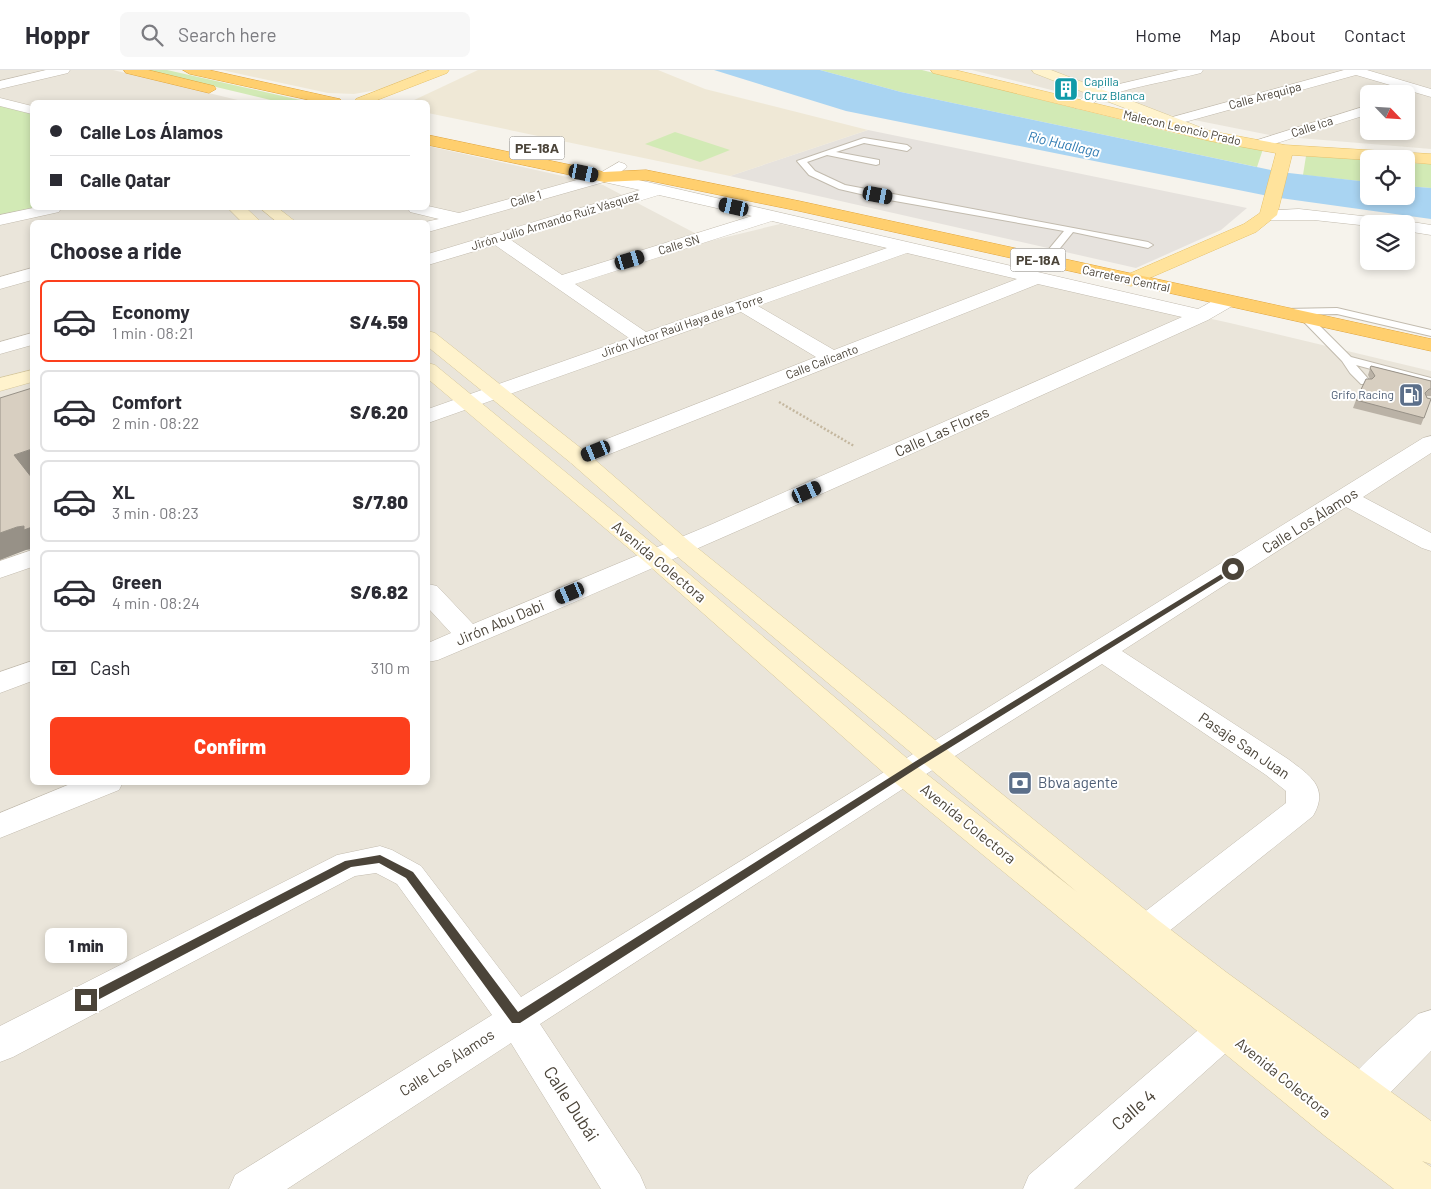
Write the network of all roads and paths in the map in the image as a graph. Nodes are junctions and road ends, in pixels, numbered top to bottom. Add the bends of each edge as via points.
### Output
1 (62, 70) edge
2 (131, 70) edge
3 (190, 70) edge
4 (938, 70) edge
5 (1039, 70) edge
6 (1196, 70) edge
7 (1354, 70) edge
8 (449, 71) edge
9 (0, 84) edge
10 (1428, 92) edge
11 (226, 93) dead end
12 (1099, 93) junction
13 (1415, 96) edge
14 (326, 100) edge
15 (368, 100) edge
16 (393, 100) edge
17 (0, 102) edge
18 (1080, 105) junction
19 (30, 110) edge
20 (1360, 112) edge
21 (1174, 122) junction
22 (430, 125) edge
23 (1210, 136) junction
24 (430, 140) edge
25 (1256, 145) junction
26 (906, 148) dead end
27 (826, 152) junction
28 (1284, 156) junction
29 (1431, 159) edge
30 (876, 162) dead end
31 (622, 165) junction
32 (646, 176) junction
33 (604, 177) junction
34 (684, 183) junction
35 (660, 190) junction
36 (799, 206) junction
37 (45, 210) edge
38 (271, 210) edge
39 (424, 210) edge
40 (1268, 214) junction
41 (772, 216) junction
42 (458, 218) junction
43 (0, 220) edge
44 (284, 220) edge
45 (1360, 220) edge
46 (430, 226) edge
47 (1415, 227) edge
48 (1071, 229) junction
49 (1431, 230) edge
50 (937, 236) junction
51 (497, 239) junction
52 (1148, 245) dead end
53 (906, 247) junction
54 (430, 259) edge
55 (1065, 266) joint
56 (1040, 269) junction
57 (30, 275) edge
58 (1131, 280) junction
59 (560, 282) junction
60 (0, 283) edge
61 (1228, 301) junction
62 (742, 305) junction
63 (1275, 312) junction
64 (1201, 316) junction
65 (1307, 318) junction
66 (1431, 333) edge
67 (430, 339) edge
68 (644, 339) junction
69 (30, 340) edge
70 (1431, 345) edge
71 (0, 348) edge
72 (832, 358) junction
73 (1346, 359) junction
74 (430, 371) edge
75 (30, 377) edge
76 (1365, 382) edge
77 (1431, 382) edge
78 (0, 385) edge
79 (755, 388) junction
80 (30, 392) edge
81 (496, 392) junction
82 (0, 401) edge
83 (466, 402) junction
84 (430, 415) edge
85 (1431, 443) edge
86 (579, 458) junction
87 (878, 460) junction
88 (1347, 498) junction
89 (1431, 543) edge
90 (681, 547) junction
91 (654, 557) junction
92 (30, 559) edge
93 (0, 570) edge
94 (430, 594) edge
95 (469, 636) junction
96 (1102, 651) junction
97 (430, 652) edge
98 (30, 672) edge
99 (0, 683) edge
100 (934, 754) junction
101 (904, 773) junction
102 (101, 785) edge
103 (0, 826) edge
104 (1146, 930) junction
105 (516, 1019) junction
106 (1431, 1026) edge
107 (1224, 1031) junction
108 (0, 1045) edge
109 (1350, 1109) junction
110 (1431, 1145) edge
111 (1046, 1188) edge
112 (250, 1189) edge
113 (625, 1189) edge
114 (1428, 1189) edge

1 - 9 street
2 - 11 highway
3 - 14 highway
4 - 18 main road, Malecon Leoncio Prado
5 - 12 street
6 - 12 street
7 - 10 street
7 - 21 street, Calle Arequipa
8 - 15 main road
8 - 16 main road
10 - 13 street
12 - 18 street
12 - 21 street
17 - 19 street
18 - 23 main road, Malecon Leoncio Prado
20 - 25 street, Calle Ica
21 - 23 street
22 - 31 highway, PE-18A
23 - 25 main road, Malecon Leoncio Prado
24 - 33 highway, PE-18A
25 - 28 main road, Malecon Leoncio Prado
26 - 27 lane via 864,140
27 - 30 lane
27 - 48 lane via 801,161 812,173 842,187
28 - 29 main road, Malecon Leoncio Prado
28 - 40 main road
31 - 32 highway, PE-18A
31 - 33 street, Calle 1
32 - 33 highway, PE-18A
32 - 34 highway, PE-18A
33 - 35 street
33 - 42 street, Calle 1
34 - 35 street, Jirón Julio Armando Ruiz Vásquez
34 - 36 highway, PE-18A
35 - 41 street
35 - 51 street, Jirón Julio Armando Ruiz Vásquez
36 - 41 street, Calle SN
36 - 50 highway, PE-18A
37 - 43 street
38 - 44 street
39 - 42 street
40 - 45 street via 1326,215
40 - 58 main road via 1250,228
41 - 53 street
41 - 59 street, Calle SN
42 - 46 street, Calle 1
47 - 49 street
48 - 52 lane
48 - 56 lane
50 - 53 street, Jirón Víctor Raúl Haya de la Torre
50 - 56 highway, PE-18A
51 - 54 street, Jirón Julio Armando Ruiz Vásquez
51 - 59 street
53 - 56 street
53 - 62 street, Jirón Víctor Raúl Haya de la Torre
55 - 56 street, Calle Calicanto
55 - 58 highway, Carretera Central / PE-18A
56 - 64 street
56 - 72 street, Calle Calicanto
57 - 60 street
58 - 61 highway, Carretera Central / PE-18A
59 - 68 street
61 - 63 highway, Carretera Central / PE-18A
61 - 64 street, Calle Las Flores
62 - 68 street, Jirón Víctor Raúl Haya de la Torre
62 - 72 street
63 - 65 highway, Carretera Central / PE-18A
63 - 66 lane via 1337,311
64 - 87 street, Calle Las Flores
65 - 70 highway, Carretera Central / PE-18A
65 - 73 lane
67 - 81 street, Avenida Colectora
68 - 81 street, Jirón Víctor Raúl Haya de la Torre
69 - 71 street
72 - 79 street, Calle Calicanto
73 - 76 lane
73 - 77 lane
74 - 83 street, Avenida Colectora
75 - 78 street
79 - 86 street, Calle Calicanto
79 - 87 path
80 - 82 street
81 - 83 street, Jirón Víctor Raúl Haya de la Torre
81 - 86 street, Avenida Colectora
83 - 84 street, Jirón Víctor Raúl Haya de la Torre
83 - 91 street, Avenida Colectora
85 - 88 street, Calle Los Álamos
86 - 90 street, Avenida Colectora
87 - 90 street, Calle Las Flores
88 - 89 street
88 - 96 street, Calle Los Álamos
90 - 91 street, Calle Las Flores
90 - 100 street, Avenida Colectora
91 - 95 street, Jirón Abu Dabi
91 - 101 street, Avenida Colectora
92 - 93 street
94 - 95 street
95 - 97 street, Jirón Abu Dabi
96 - 100 street, Calle Los Álamos
96 - 104 street, Pasaje San Juan via 1302,787 1302,808
98 - 99 street
100 - 101 street, Calle Los Álamos
100 - 104 street, Avenida Colectora
101 - 105 street, Calle Los Álamos
101 - 107 street, Avenida Colectora
102 - 103 street
104 - 109 street, Avenida Colectora via 1213,984
105 - 108 street, Calle Dubái via 410,875 380,859 349,864 326,875
105 - 112 street, Calle Los Álamos
105 - 113 street, Calle Dubái
106 - 109 street
107 - 109 street, Avenida Colectora
107 - 111 street, Calle 4
109 - 110 street, Avenida Colectora
109 - 114 street, Avenida Colectora

